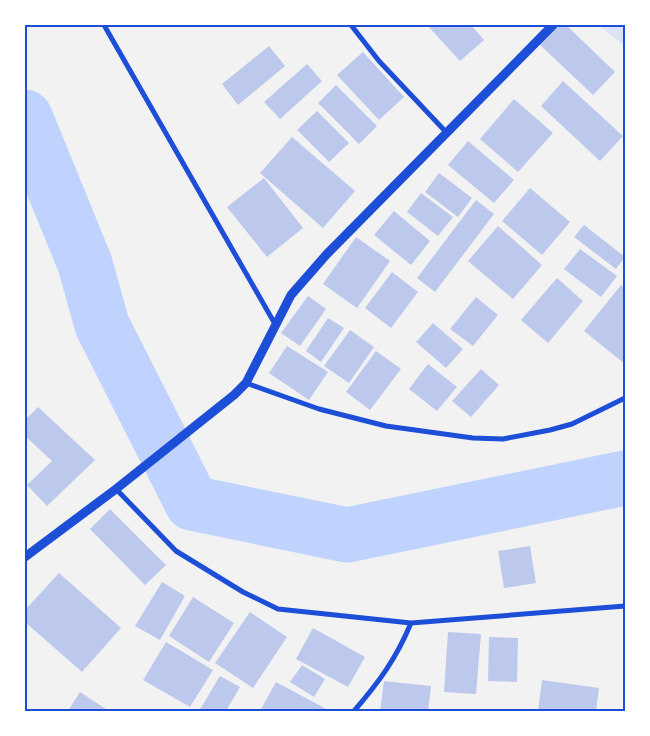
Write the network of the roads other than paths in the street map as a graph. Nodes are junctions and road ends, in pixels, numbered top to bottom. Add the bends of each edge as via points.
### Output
1 (104, 25) edge
2 (351, 25) edge
3 (553, 25) edge
4 (446, 132) junction
5 (275, 324) junction
6 (246, 383) junction
7 (625, 398) edge
8 (116, 489) junction
9 (25, 557) edge
10 (625, 606) edge
11 (411, 623) junction
12 (354, 711) edge

1 - 5 street
2 - 4 street via 378,61
3 - 4 street
4 - 5 street via 326,255 291,296
5 - 6 street
6 - 7 street via 319,409 386,426 473,438 503,439 550,430 572,424
6 - 8 street
8 - 9 street
8 - 11 street via 176,551 243,592 278,609
10 - 11 street
11 - 12 street via 388,670

